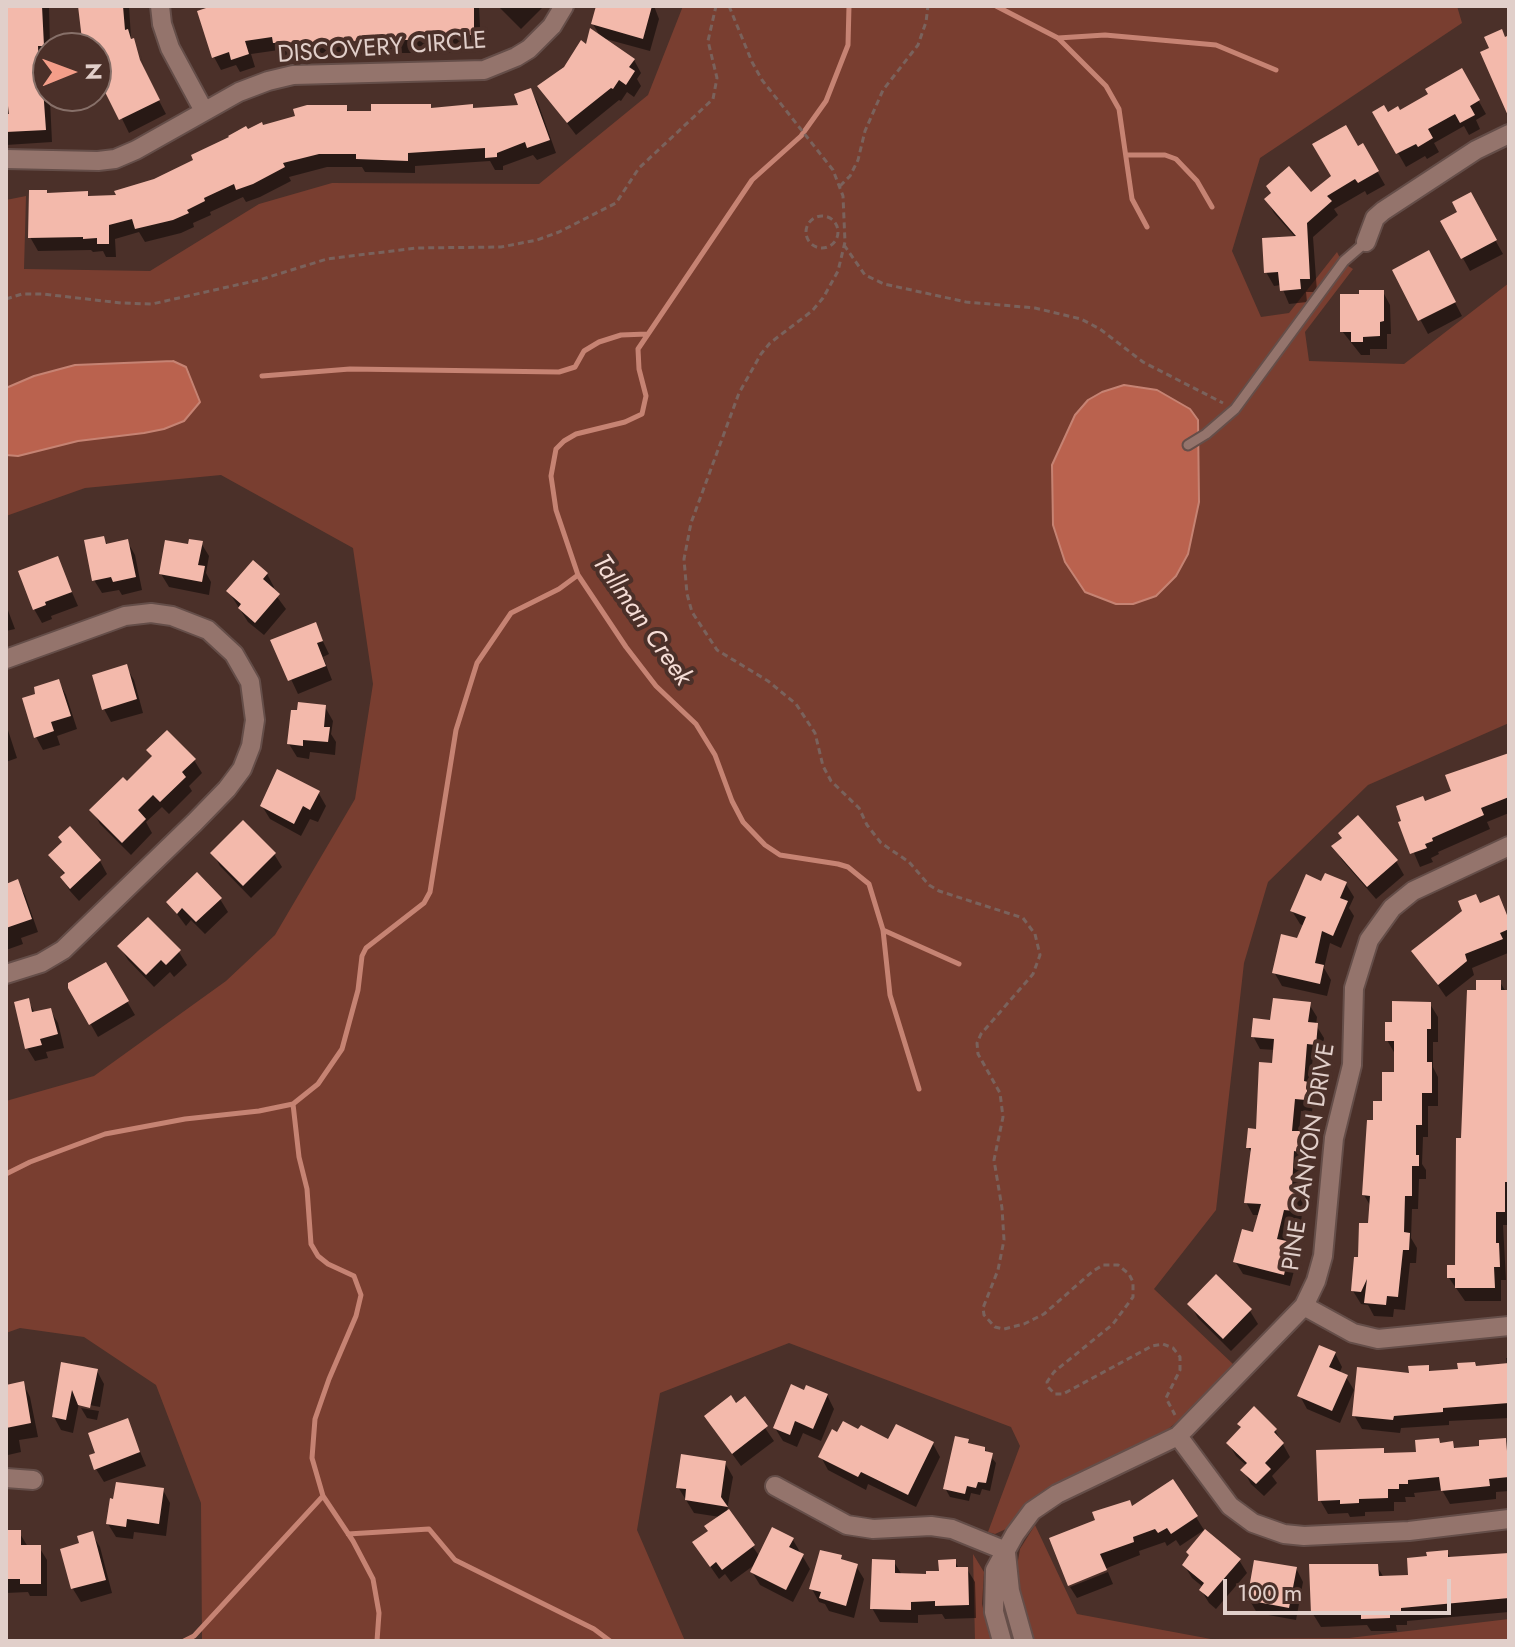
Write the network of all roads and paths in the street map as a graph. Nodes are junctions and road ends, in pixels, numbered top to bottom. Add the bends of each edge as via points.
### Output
1 (160, 6) edge
2 (564, 6) edge
3 (716, 6) edge
4 (729, 6) edge
5 (928, 6) edge
6 (204, 111) junction
7 (1509, 134) edge
8 (6, 159) edge
9 (839, 187) junction
10 (837, 231) junction
11 (845, 232) junction
12 (1366, 242) joint
13 (844, 245) junction
14 (6, 299) edge
15 (1235, 409) junction
16 (1188, 445) dead end
17 (6, 659) edge
18 (1509, 846) edge
19 (6, 974) edge
20 (1304, 1306) junction
21 (1509, 1326) edge
22 (1179, 1428) junction
23 (6, 1478) edge
24 (33, 1480) dead end
25 (775, 1486) dead end
26 (1509, 1519) edge
27 (1006, 1551) junction
28 (1002, 1641) edge
29 (1024, 1641) edge

1 - 6 street via 170,48
2 - 6 street, DISCOVERY CIRCLE via 529,49 484,70 293,75
3 - 14 path via 708,41 717,78 713,99 639,168 616,203 559,232 501,247 416,248 327,259 152,304 43,294
4 - 9 path via 762,80 813,142
5 - 9 path via 918,45 883,90 858,160
6 - 8 street, DISCOVERY CIRCLE via 107,161
7 - 12 street via 1383,211
9 - 11 path
10 - 10 path via 825,216 810,220 806,229 808,239 820,247 831,245
10 - 11 path
11 - 13 path
12 - 15 lane via 1344,261
13 - 15 path via 865,275 884,284 1081,319 1143,362
13 - 22 path via 823,298 770,343 743,386 691,523 684,559 692,612 717,650 796,704 815,733 831,781 859,808 881,843 939,891 1023,918 1030,925 1038,943 1038,964 977,1043 1000,1093 1003,1117 994,1160 1004,1240 984,1315 995,1327 1024,1324 1044,1314 1093,1271 1118,1265 1133,1282 1133,1297 1113,1324 1054,1372 1048,1387 1063,1394 1163,1344 1180,1357 1180,1370 1166,1398
15 - 16 lane
17 - 19 street via 125,616 172,616 208,630 234,654 250,682 255,720 242,769 194,823 69,945 41,963
18 - 20 street, PINE CANYON DRIVE via 1413,891 1385,916 1369,940 1354,988 1352,1065 1334,1138 1323,1256
20 - 21 street via 1353,1333 1378,1339
20 - 22 street, PINE CANYON DRIVE
22 - 26 street via 1230,1506 1253,1523 1284,1534 1409,1531
22 - 27 street, PINE CANYON DRIVE via 1048,1499 1023,1523
23 - 24 street
25 - 27 street via 847,1525 952,1529
27 - 28 street, PINE CANYON DRIVE via 993,1585
27 - 29 street via 1008,1582

